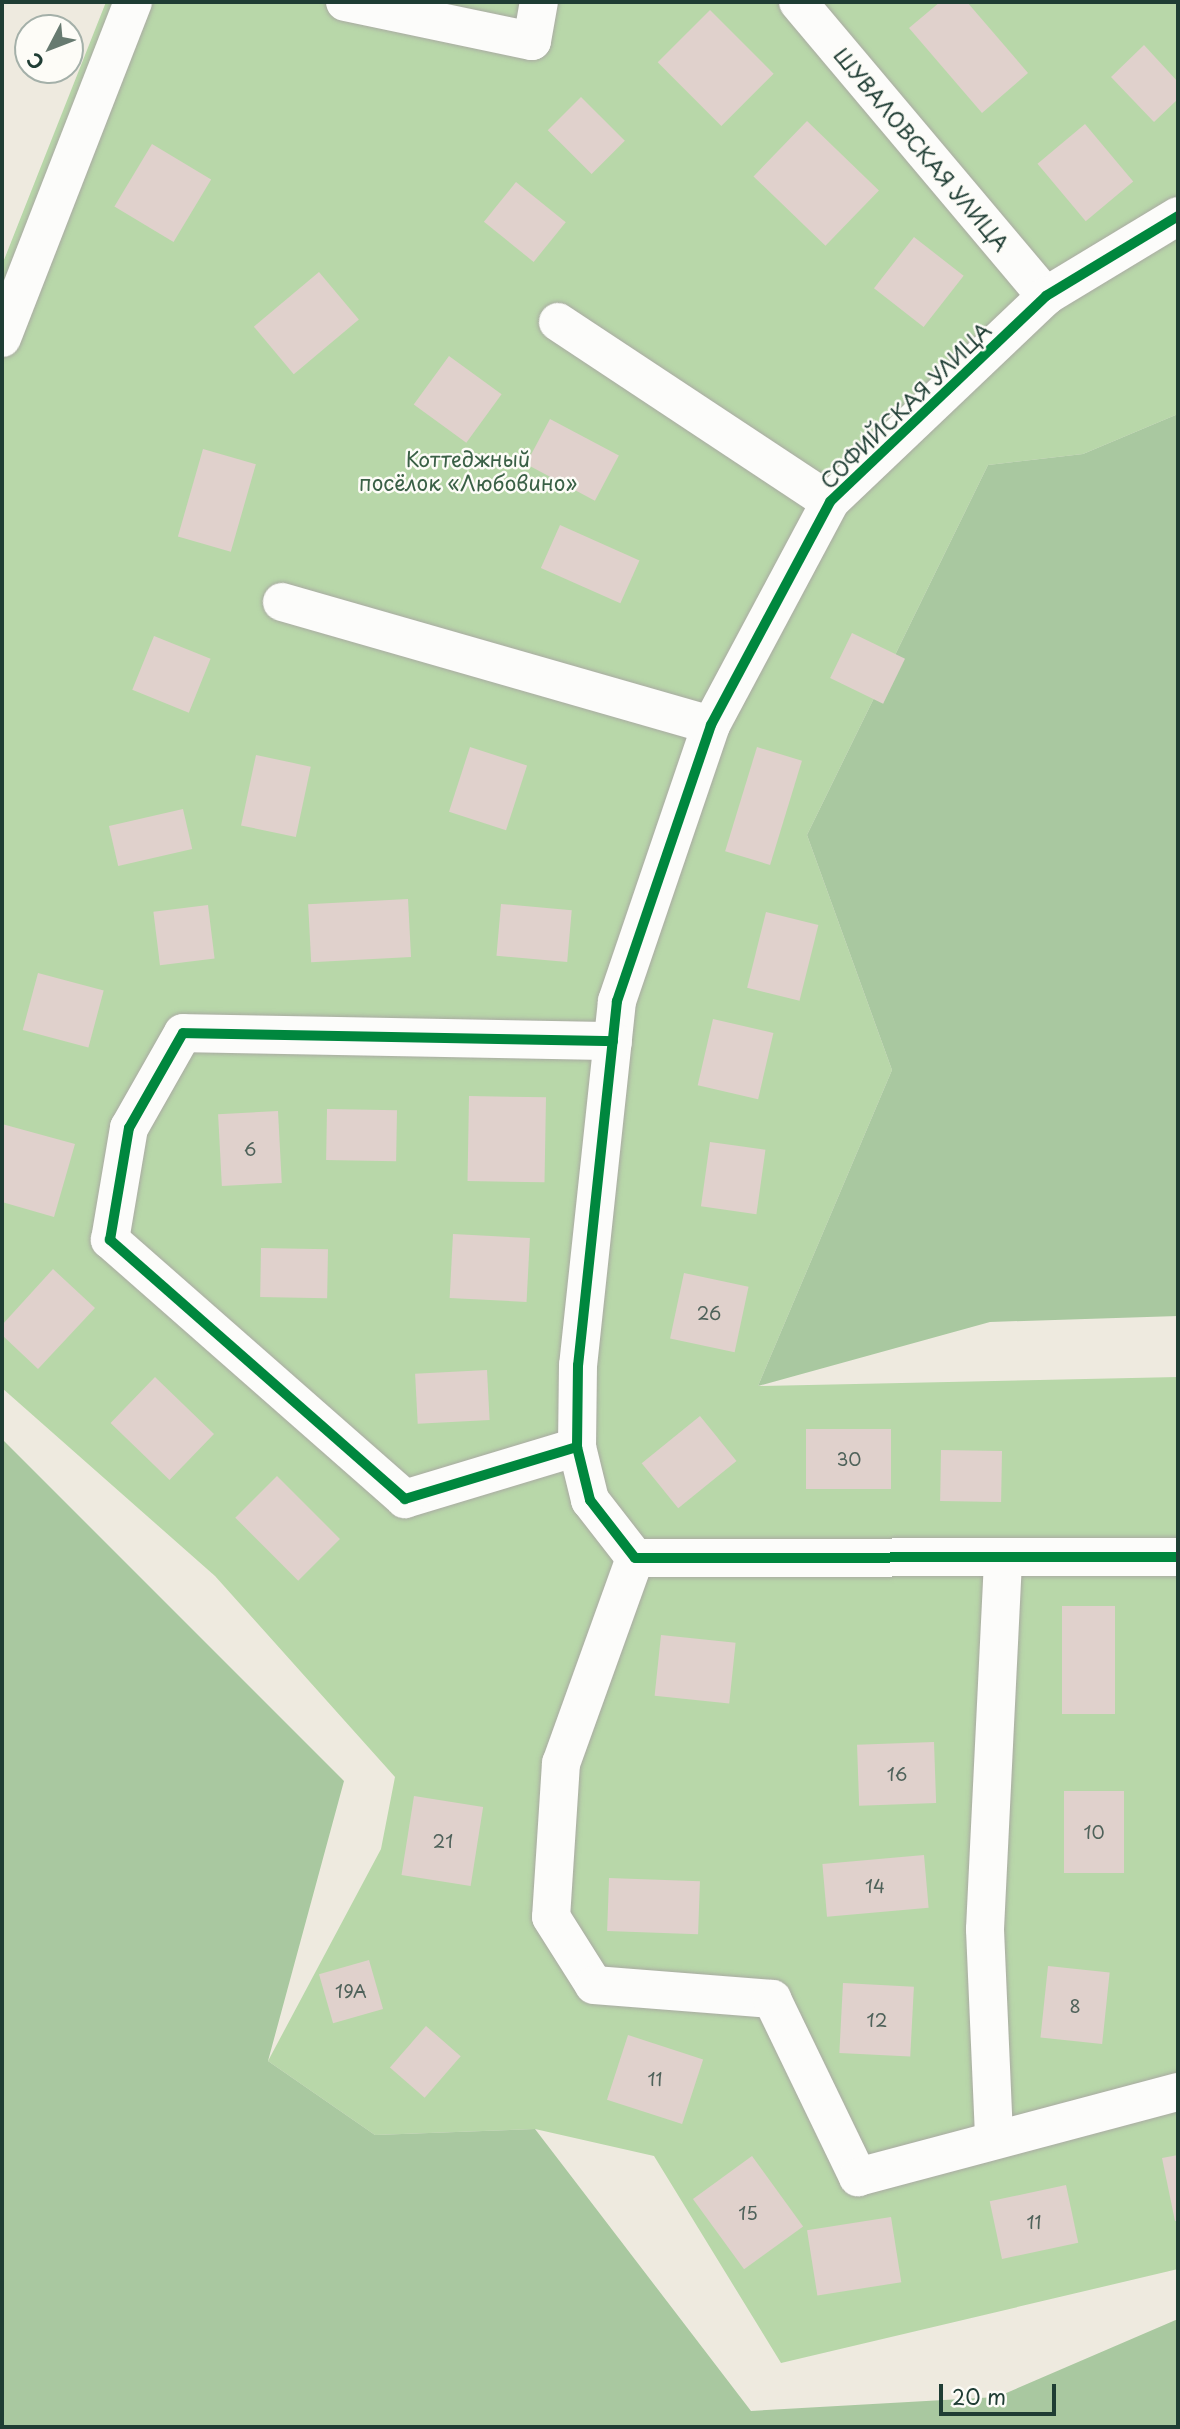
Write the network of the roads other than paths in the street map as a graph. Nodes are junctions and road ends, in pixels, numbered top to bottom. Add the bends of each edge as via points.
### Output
1 (133, 2) edge
2 (345, 2) edge
3 (539, 2) edge
4 (798, 2) edge
5 (1178, 216) edge
6 (1046, 296) junction
7 (558, 321) dead end
8 (2, 338) edge
9 (830, 502) junction
10 (282, 602) dead end
11 (711, 724) junction
12 (613, 1041) junction
13 (577, 1447) junction
14 (1178, 1557) edge
15 (635, 1558) junction
16 (1003, 1562) junction
17 (1178, 2092) edge
18 (994, 2136) junction

1 - 8 street
2 - 3 street via 532,41
4 - 6 street, ШУВАЛОВСКАЯ УЛИЦА
5 - 6 street, СОФИЙСКАЯ УЛИЦА
6 - 9 street, СОФИЙСКАЯ УЛИЦА
7 - 9 street
9 - 11 street, СОФИЙСКАЯ УЛИЦА
10 - 11 street
11 - 12 street, СОФИЙСКАЯ УЛИЦА via 617,1001
12 - 13 street, СОФИЙСКАЯ УЛИЦА via 578,1365
12 - 13 street via 183,1033 129,1128 110,1240 405,1499
13 - 15 street, СОФИЙСКАЯ УЛИЦА via 590,1500
14 - 16 street
15 - 16 street
15 - 18 street via 561,1763 551,1917 594,1985 772,1999 858,2177
16 - 18 street via 985,1929
17 - 18 street

